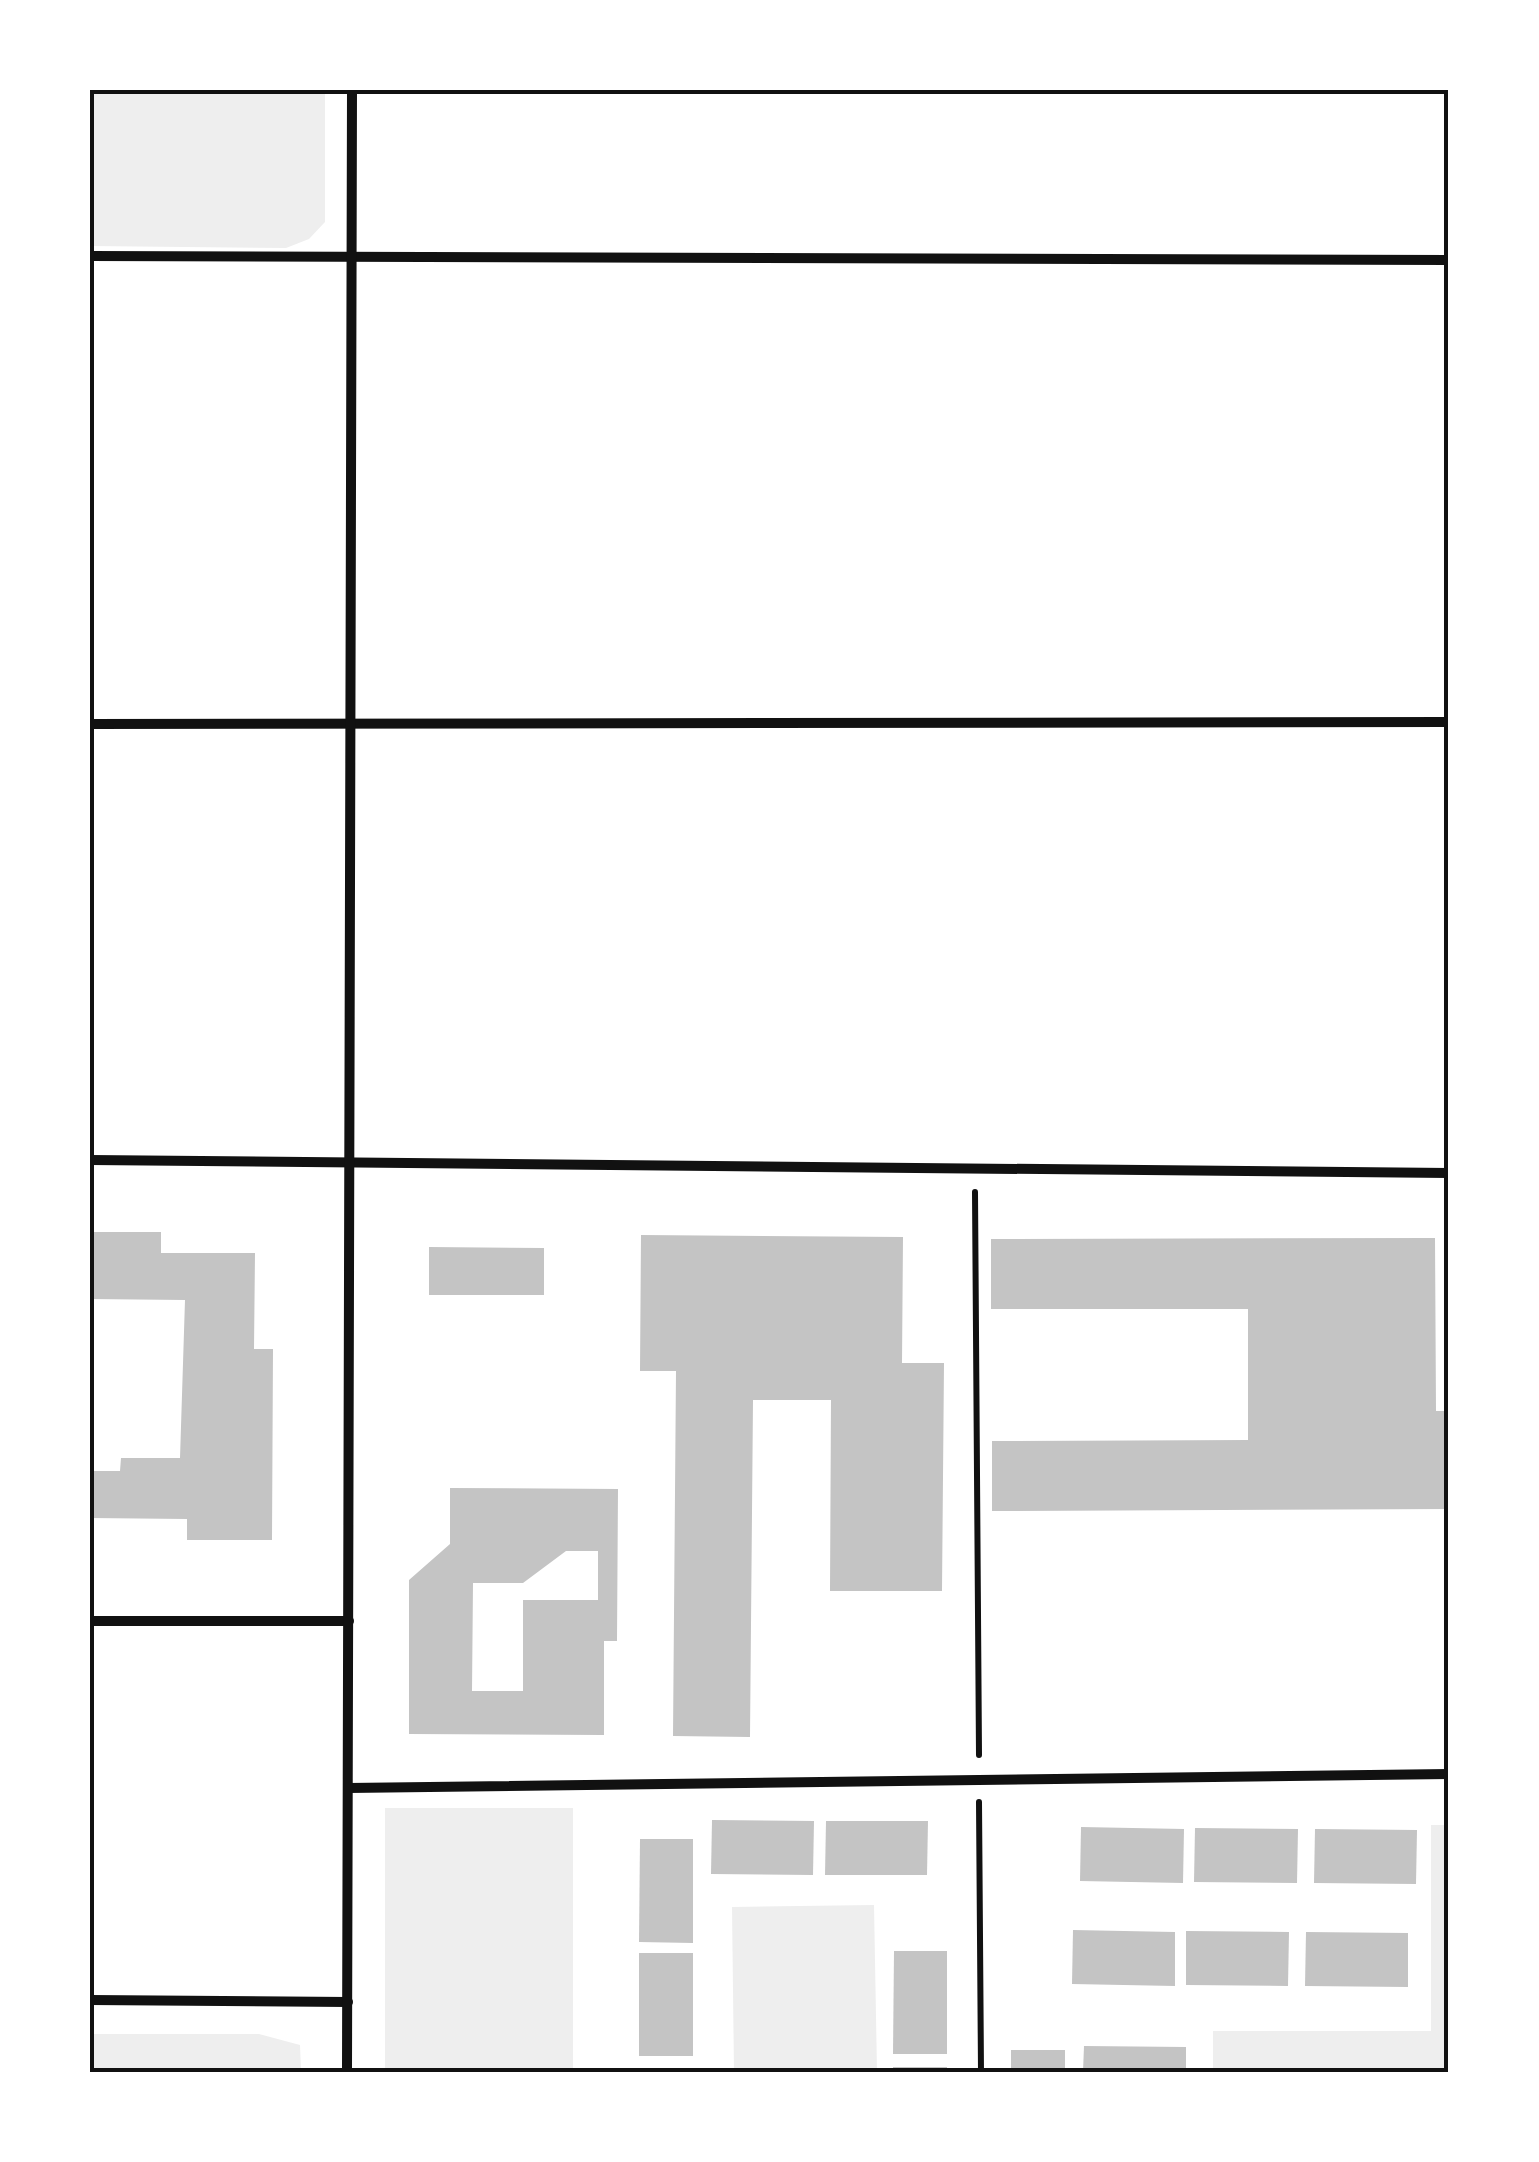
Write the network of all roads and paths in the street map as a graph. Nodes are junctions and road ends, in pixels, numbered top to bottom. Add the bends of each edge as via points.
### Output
1 (352, 90) edge
2 (90, 256) edge
3 (351, 257) junction
4 (1449, 260) edge
5 (350, 722) junction
6 (1449, 722) edge
7 (90, 724) edge
8 (90, 1160) edge
9 (349, 1166) junction
10 (975, 1171) junction
11 (1449, 1173) edge
12 (90, 1621) edge
13 (349, 1621) junction
14 (1449, 1774) edge
15 (979, 1780) junction
16 (348, 1788) junction
17 (90, 2000) edge
18 (348, 2002) junction
19 (348, 2072) edge
20 (981, 2072) edge

1 - 3 street
2 - 3 street
3 - 4 street
3 - 5 street
5 - 6 street
5 - 7 street
5 - 9 street
8 - 9 street
9 - 10 street
9 - 13 street
10 - 11 street
10 - 15 path
12 - 13 street
13 - 16 street
14 - 15 street
15 - 16 street
15 - 20 path
16 - 18 street
17 - 18 street
18 - 19 street

